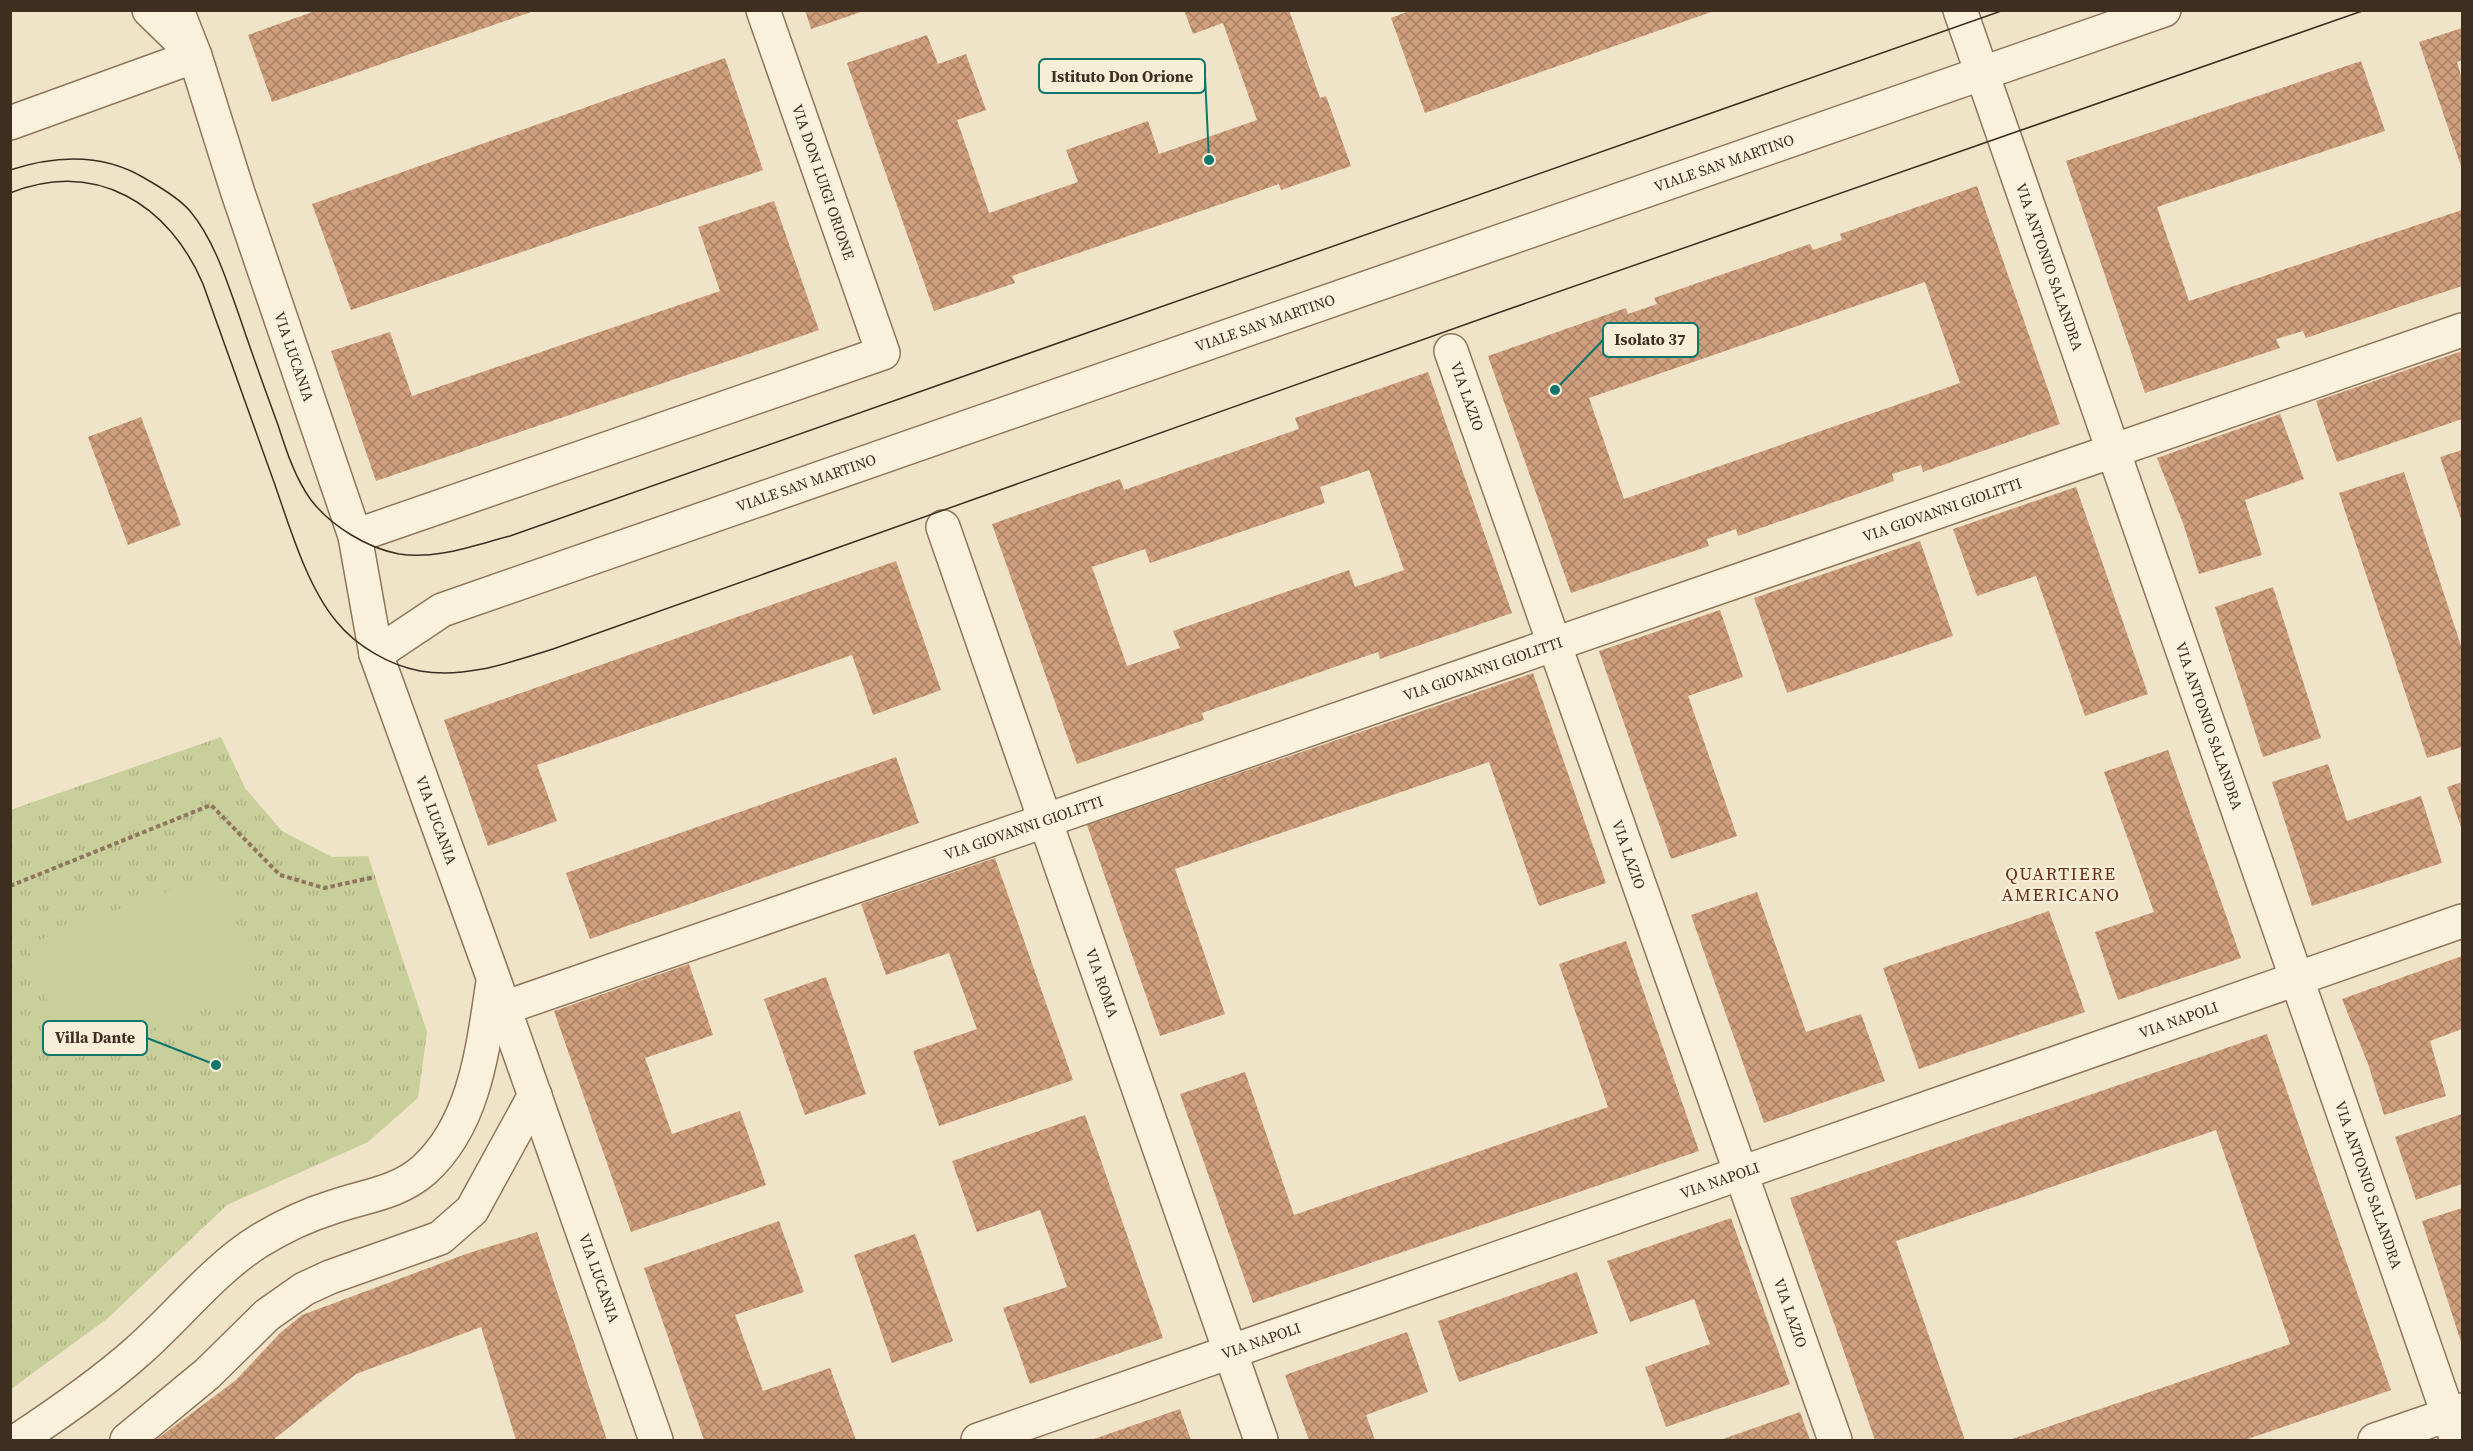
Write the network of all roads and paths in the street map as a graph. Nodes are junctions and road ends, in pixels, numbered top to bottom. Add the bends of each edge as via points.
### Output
1 (149, 10) edge
2 (177, 10) edge
3 (763, 10) edge
4 (1960, 10) edge
5 (2164, 10) edge
6 (195, 56) junction
7 (1982, 74) junction
8 (10, 123) edge
9 (2463, 330) edge
10 (1451, 351) dead end
11 (2114, 451) junction
12 (943, 527) dead end
13 (355, 537) junction
14 (1555, 644) junction
15 (376, 654) junction
16 (1045, 821) junction
17 (375, 877) dead end
18 (10, 886) edge
19 (2463, 921) edge
20 (493, 977) junction
21 (2297, 978) junction
22 (504, 1008) junction
23 (535, 1095) junction
24 (1741, 1174) junction
25 (1230, 1352) junction
26 (2456, 1422) edge
27 (18, 1440) edge
28 (127, 1440) edge
29 (656, 1440) edge
30 (978, 1440) edge
31 (1261, 1440) edge
32 (1835, 1440) edge
33 (2375, 1440) edge

1 - 6 street
2 - 6 street, VIA LUCANIA
3 - 13 street, VIA DON LUIGI ORIONE via 883,353
4 - 7 street, VIA ANTONIO SALANDRA
5 - 7 street, VIALE SAN MARTINO
6 - 8 street
6 - 13 street, VIA LUCANIA
7 - 11 street, VIA ANTONIO SALANDRA
7 - 15 street, VIALE SAN MARTINO via 442,610
9 - 11 street, VIA GIOVANNI GIOLITTI
10 - 14 street, VIA LAZIO
11 - 14 street, VIA GIOVANNI GIOLITTI
11 - 21 street, VIA ANTONIO SALANDRA
12 - 16 street, VIA ROMA
13 - 15 street, VIA LUCANIA
14 - 16 street, VIA GIOVANNI GIOLITTI
14 - 24 street, VIA LAZIO
15 - 20 street, VIA LUCANIA
16 - 22 street, VIA GIOVANNI GIOLITTI
16 - 25 street, VIA ROMA
17 - 18 path via 324,888 280,875 211,805
19 - 21 street, VIA NAPOLI
20 - 22 street, VIA LUCANIA
20 - 27 street via 479,1066 467,1103 452,1136 425,1169 398,1188 332,1207 257,1242 228,1264 137,1352
21 - 24 street, VIA NAPOLI
21 - 26 street, VIA ANTONIO SALANDRA
22 - 23 street, VIA LUCANIA
23 - 28 street via 472,1210 440,1238 304,1289 267,1315 207,1374
23 - 29 street, VIA LUCANIA
24 - 25 street, VIA NAPOLI
24 - 32 street, VIA LAZIO
25 - 30 street, VIA NAPOLI
25 - 31 street, VIA ROMA
26 - 33 street

